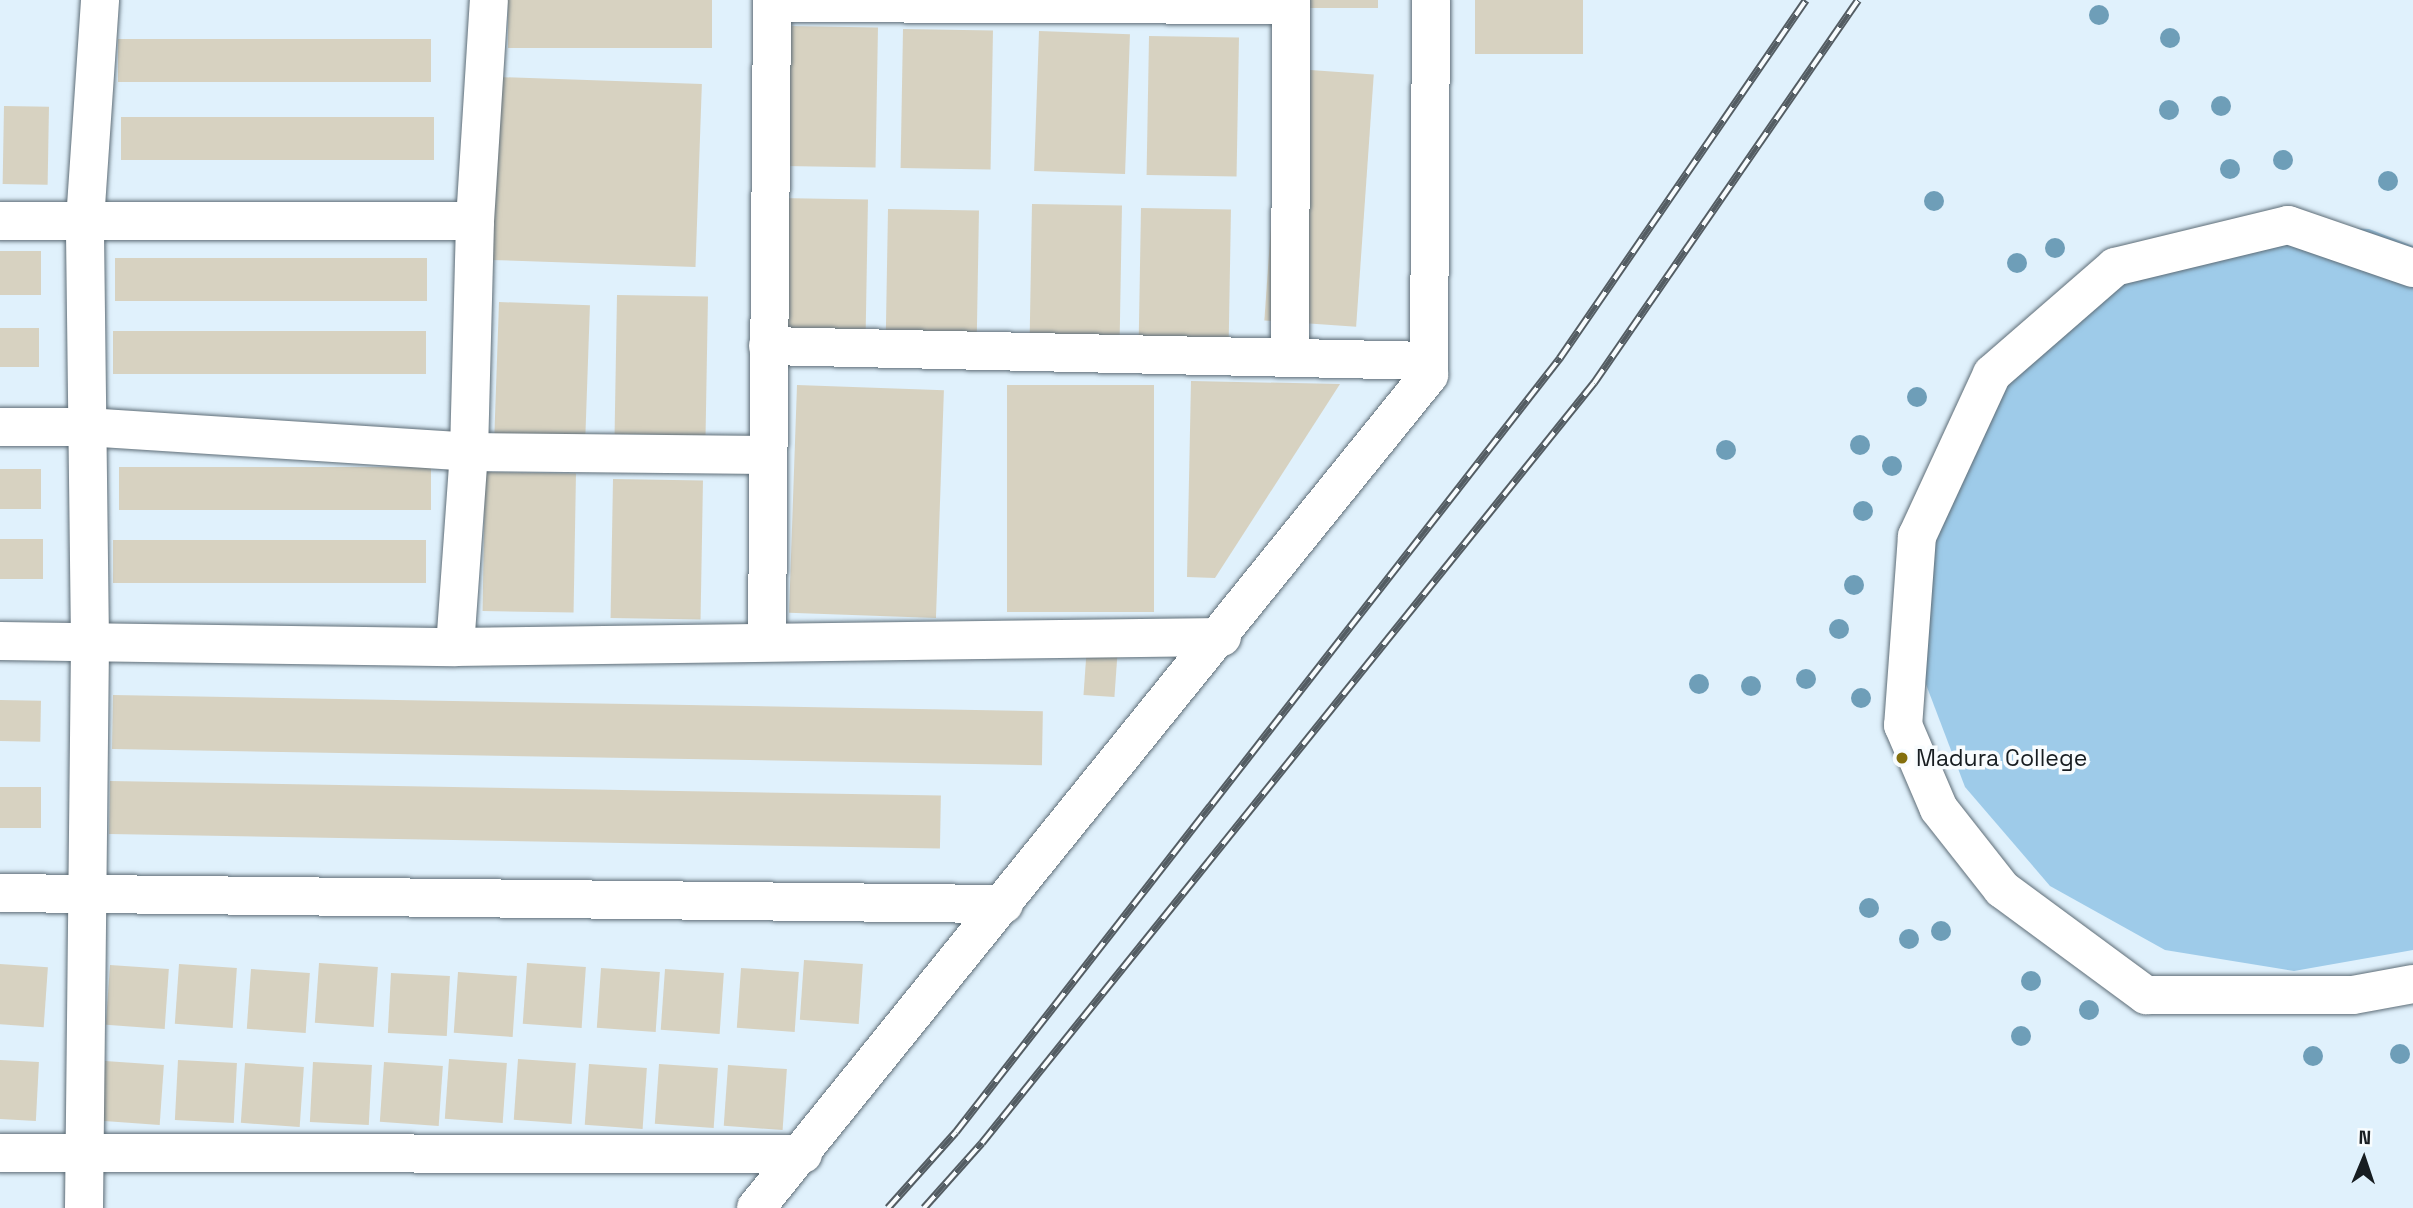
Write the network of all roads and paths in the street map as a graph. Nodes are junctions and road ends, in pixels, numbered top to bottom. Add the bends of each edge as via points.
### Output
1 (100, 0) edge
2 (489, 0) edge
3 (1431, 0) edge
4 (772, 2) edge
5 (1291, 3) edge
6 (85, 220) junction
7 (0, 221) edge
8 (475, 221) junction
9 (2413, 268) edge
10 (768, 346) junction
11 (1290, 358) junction
12 (1429, 361) junction
13 (0, 427) edge
14 (86, 427) junction
15 (469, 452) junction
16 (767, 455) junction
17 (1222, 637) junction
18 (767, 640) junction
19 (0, 641) edge
20 (90, 642) junction
21 (455, 647) junction
22 (0, 893) edge
23 (87, 894) junction
24 (1004, 904) junction
25 (2413, 984) edge
26 (83, 1151) junction
27 (0, 1153) edge
28 (803, 1154) junction
29 (84, 1208) edge
30 (757, 1208) edge

1 - 6 street
2 - 8 street
3 - 12 street
4 - 5 street
4 - 10 street
5 - 11 street
6 - 7 street
6 - 8 street
6 - 14 street
8 - 15 street
9 - 25 street via 2288,225 2115,267 1992,374 1917,536 1903,725 1939,809 2002,890 2147,995 2353,995
10 - 11 street
10 - 16 street
11 - 12 street
12 - 17 street via 1429,374
13 - 14 street
14 - 15 street
14 - 20 street
15 - 16 street
15 - 21 street
16 - 18 street
17 - 18 street
17 - 24 street
18 - 21 street
19 - 20 street
20 - 21 street
20 - 23 street
22 - 23 street
23 - 24 street
23 - 26 street
24 - 28 street
26 - 27 street
26 - 28 street
26 - 29 street
28 - 30 street

